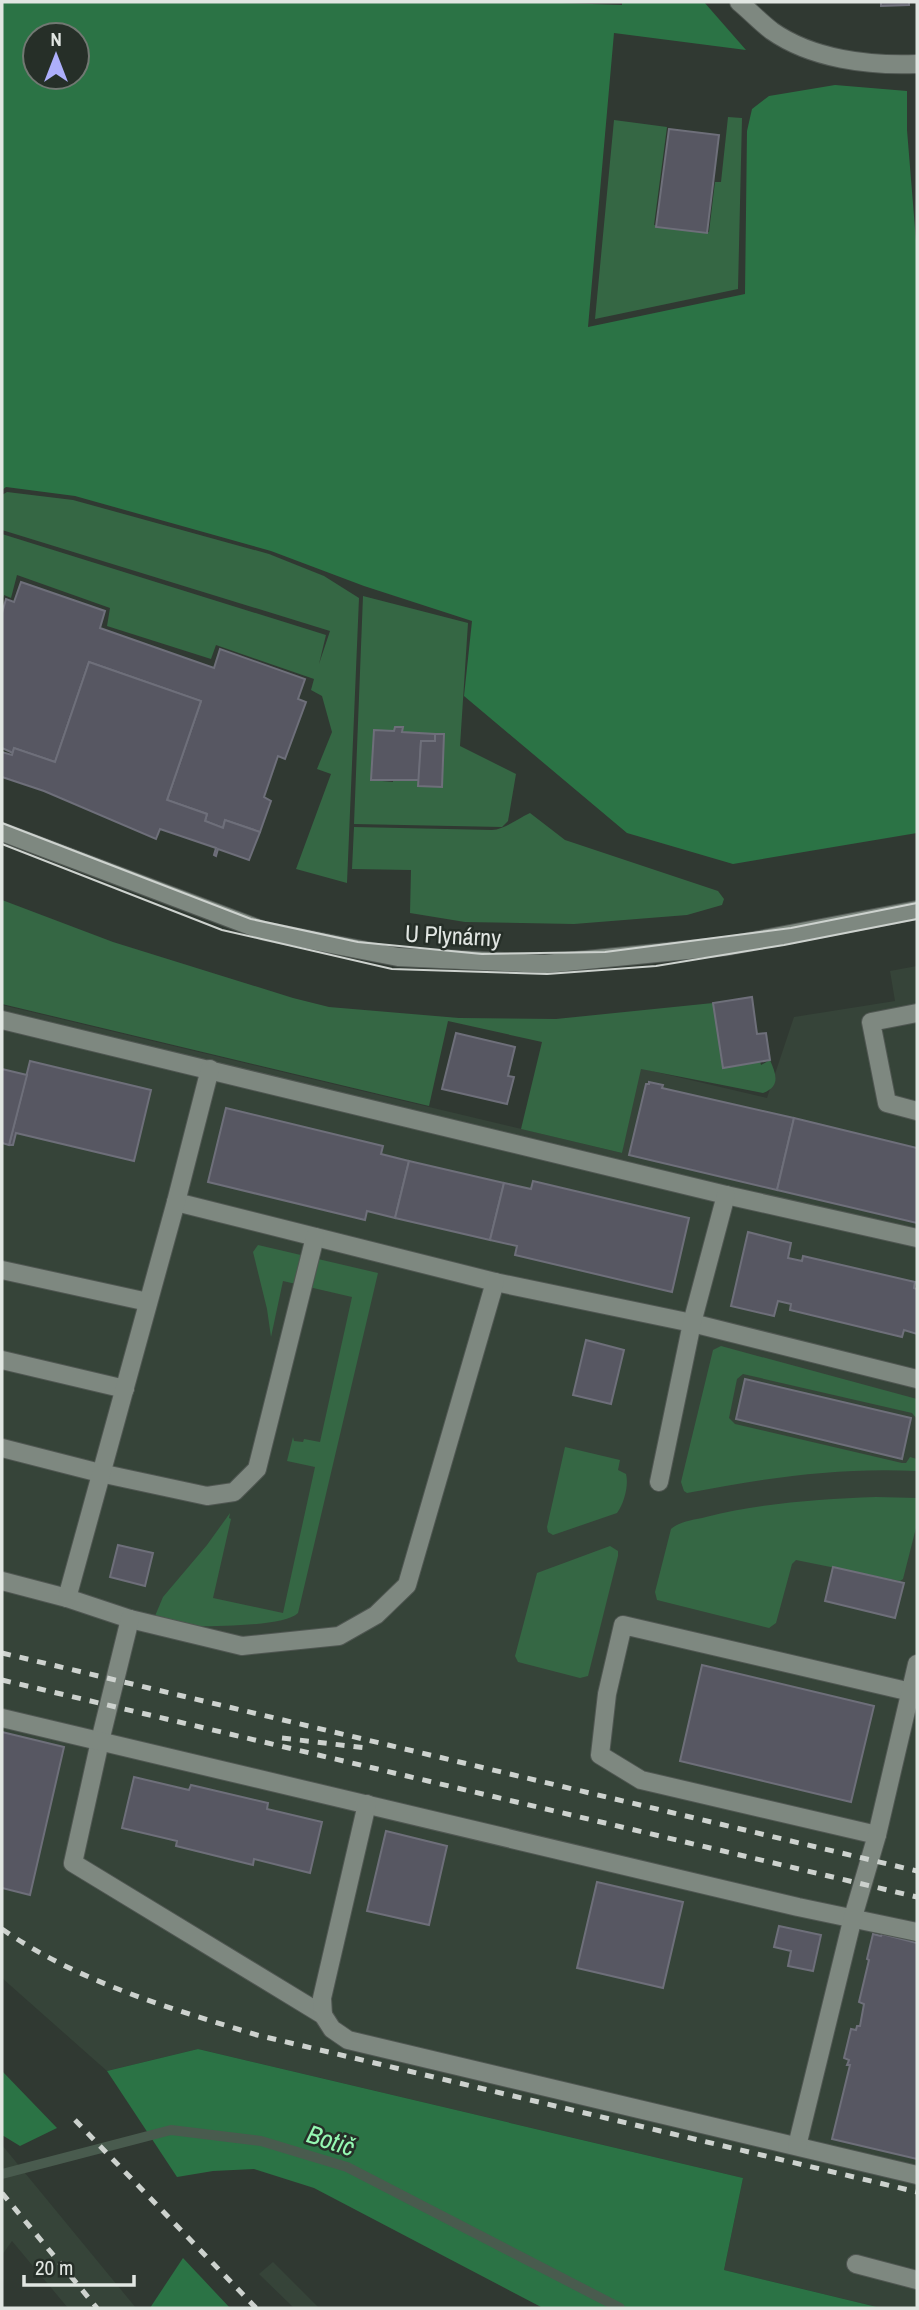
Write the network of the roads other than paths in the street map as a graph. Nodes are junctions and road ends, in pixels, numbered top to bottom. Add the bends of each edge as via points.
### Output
1 (739, 2) edge
2 (917, 64) edge
3 (2, 832) edge
4 (917, 910) edge
5 (917, 1013) edge
6 (2, 1020) edge
7 (210, 1069) junction
8 (917, 1111) edge
9 (726, 1195) junction
10 (176, 1202) junction
11 (315, 1237) junction
12 (917, 1238) edge
13 (2, 1270) edge
14 (495, 1282) junction
15 (148, 1303) junction
16 (692, 1323) junction
17 (2, 1360) edge
18 (917, 1379) edge
19 (125, 1389) junction
20 (2, 1448) edge
21 (100, 1473) junction
22 (659, 1482) dead end
23 (2, 1581) edge
24 (67, 1598) junction
25 (130, 1619) junction
26 (917, 1664) edge
27 (911, 1692) junction
28 (2, 1718) edge
29 (100, 1741) junction
30 (367, 1804) junction
31 (877, 1835) junction
32 (853, 1917) junction
33 (917, 1932) edge
34 (323, 2015) junction
35 (797, 2146) junction
36 (917, 2175) edge
37 (856, 2264) dead end
38 (917, 2280) edge

1 - 2 street via 772,31 814,52 878,65
3 - 4 street, U Plynárny via 264,932 398,957 545,964 728,946
5 - 8 street via 871,1022 887,1103
6 - 7 street
7 - 9 street
7 - 10 street
9 - 12 street
9 - 16 street
10 - 11 street
10 - 15 street
11 - 14 street
11 - 21 street via 257,1469 234,1492 207,1496
13 - 15 street
14 - 16 street
14 - 25 street via 407,1585 376,1615 339,1636 242,1646
15 - 19 street
16 - 18 street
16 - 22 street
17 - 19 street
19 - 21 street
20 - 21 street
21 - 24 street
23 - 24 street
24 - 25 street
25 - 29 street
26 - 27 street
27 - 31 street
27 - 31 street via 623,1625 607,1693 600,1755 641,1780
28 - 29 street
29 - 30 street
29 - 34 street via 73,1863
30 - 32 street
30 - 34 street via 321,1998
31 - 32 street
32 - 33 street
32 - 35 street
34 - 35 street via 332,2029 348,2040
35 - 36 street
37 - 38 street

